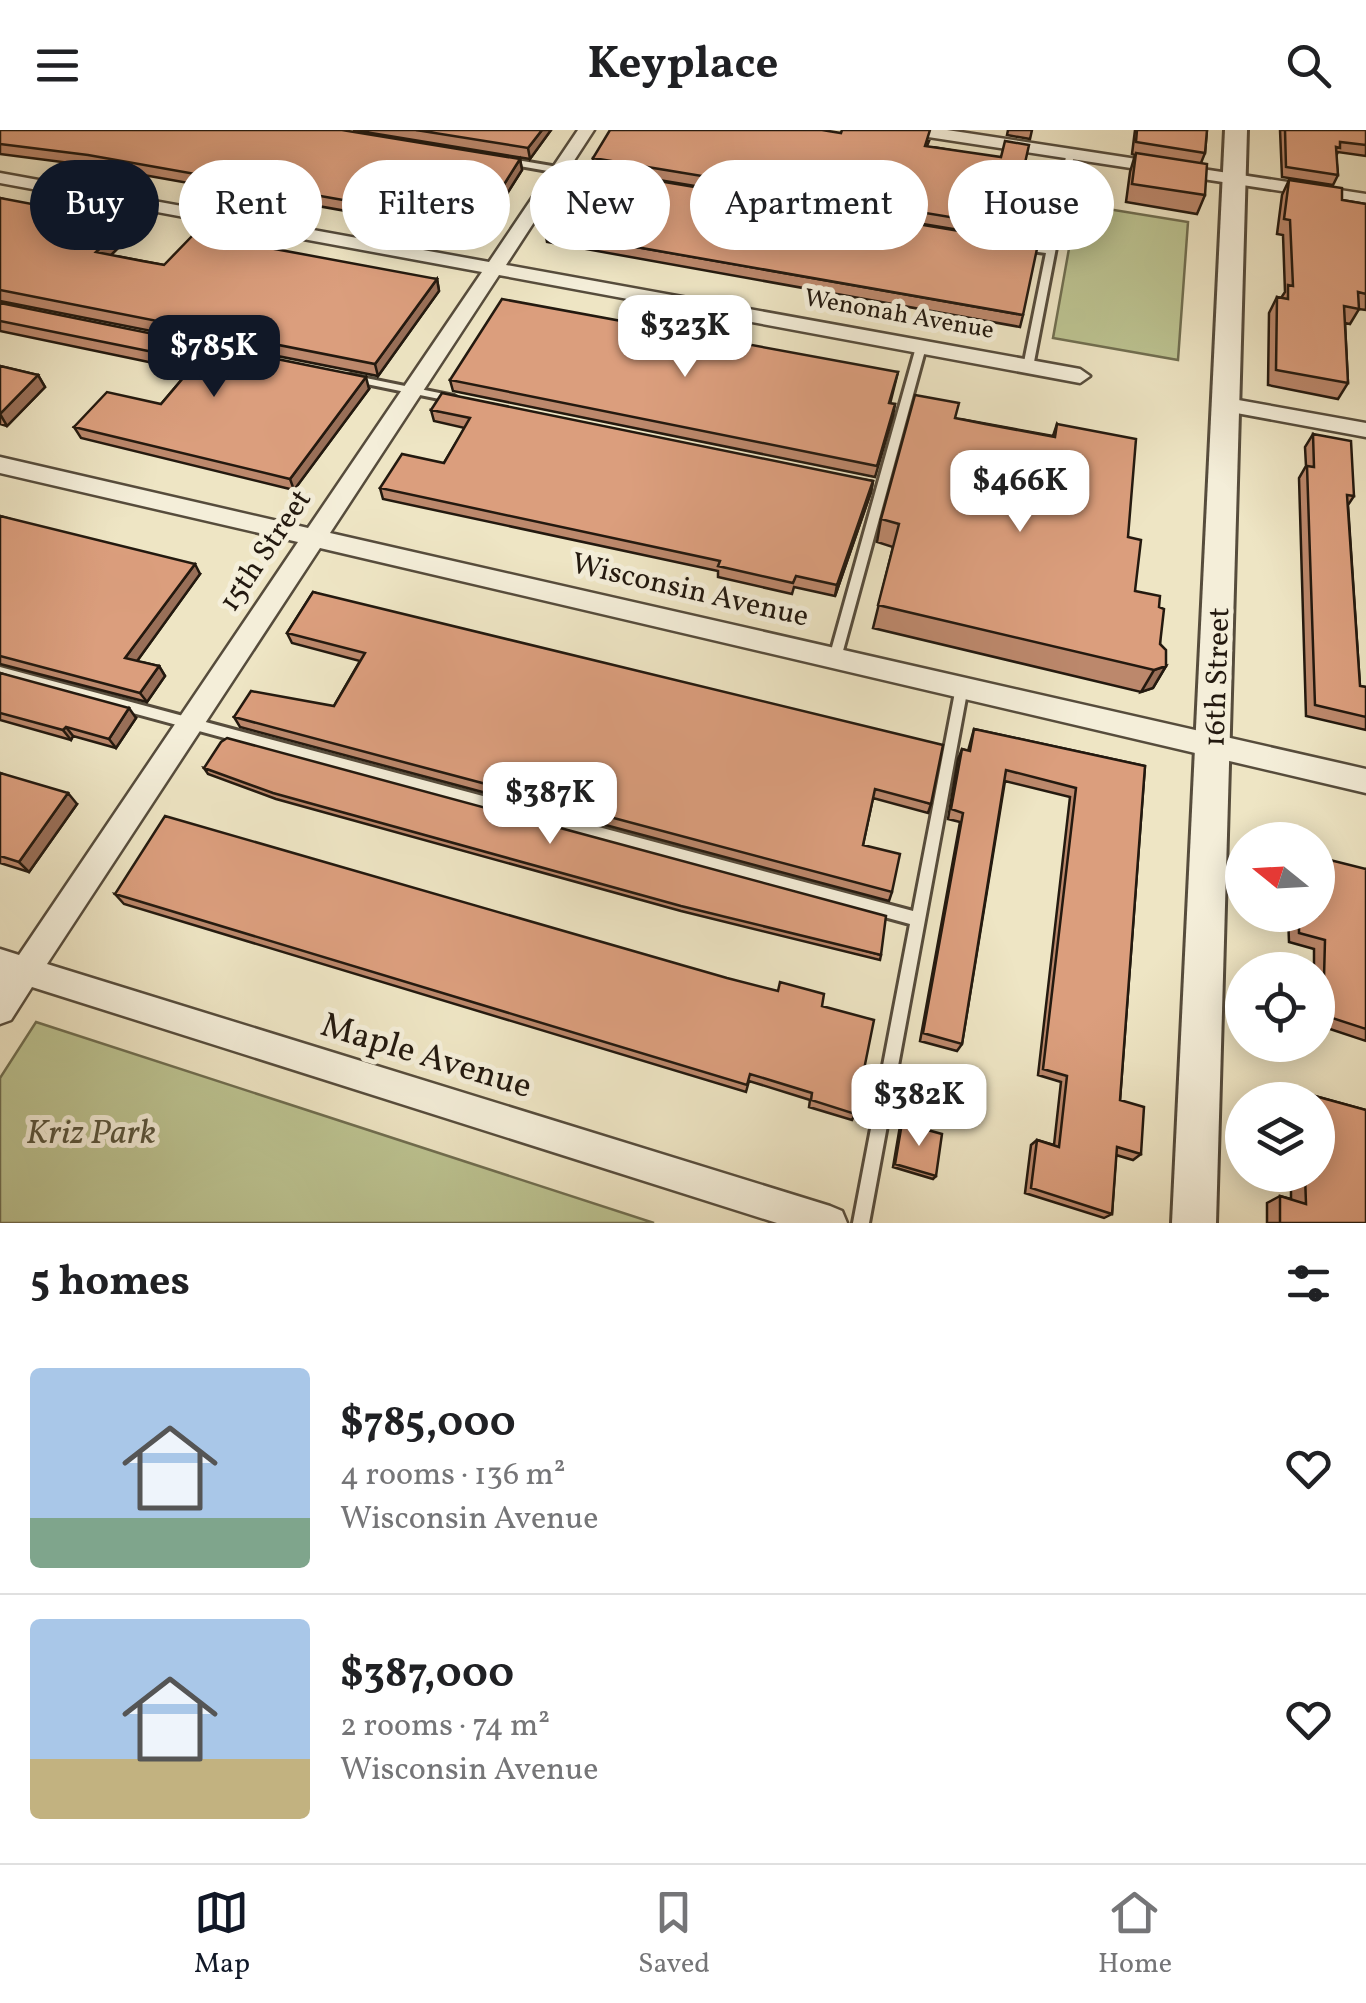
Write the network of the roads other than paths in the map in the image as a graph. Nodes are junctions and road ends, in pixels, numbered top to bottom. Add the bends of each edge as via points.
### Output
1 (586, 130) edge
2 (915, 130) edge
3 (1236, 130) edge
4 (1070, 154) junction
5 (492, 159) edge
6 (566, 160) edge
7 (530, 165) edge
8 (0, 178) edge
9 (1234, 178) junction
10 (1366, 198) edge
11 (530, 214) edge
12 (1040, 250) edge
13 (1051, 252) junction
14 (494, 268) junction
15 (921, 347) junction
16 (1028, 367) junction
17 (341, 376) edge
18 (1080, 376) dead end
19 (412, 391) junction
20 (462, 401) edge
21 (1227, 404) junction
22 (1366, 430) edge
23 (0, 465) edge
24 (863, 482) edge
25 (882, 486) junction
26 (314, 538) junction
27 (835, 658) junction
28 (0, 672) edge
29 (962, 687) junction
30 (190, 723) junction
31 (1215, 746) junction
32 (1366, 780) edge
33 (918, 919) junction
34 (13, 967) edge
35 (0, 1009) edge
36 (830, 1223) edge
37 (861, 1223) edge
38 (1194, 1223) edge

1 - 6 street, 15th Street
2 - 4 street
3 - 9 street, 16th Street
4 - 9 street
4 - 13 lane
5 - 7 lane
8 - 14 street, Wenonah Avenue
9 - 10 street
9 - 21 street, 16th Street
11 - 14 street, 15th Street
12 - 13 lane
13 - 16 lane
14 - 15 street, Wenonah Avenue
14 - 19 street, 15th Street
15 - 16 street, Wenonah Avenue
15 - 25 lane
16 - 18 street, Wenonah Avenue
17 - 19 lane
19 - 20 lane
19 - 26 street, 15th Street
21 - 22 street
21 - 31 street, 16th Street
23 - 26 street, Wisconsin Avenue
24 - 25 lane
25 - 27 lane
26 - 27 street, Wisconsin Avenue
26 - 30 street, 15th Street
27 - 29 street, Wisconsin Avenue
28 - 30 lane
29 - 31 street, Wisconsin Avenue
29 - 33 lane
30 - 33 lane
30 - 34 street, 15th Street
31 - 32 street, Wisconsin Avenue
31 - 38 street, 16th Street
33 - 37 lane
34 - 35 street, 15th Street
34 - 36 street, Maple Avenue

